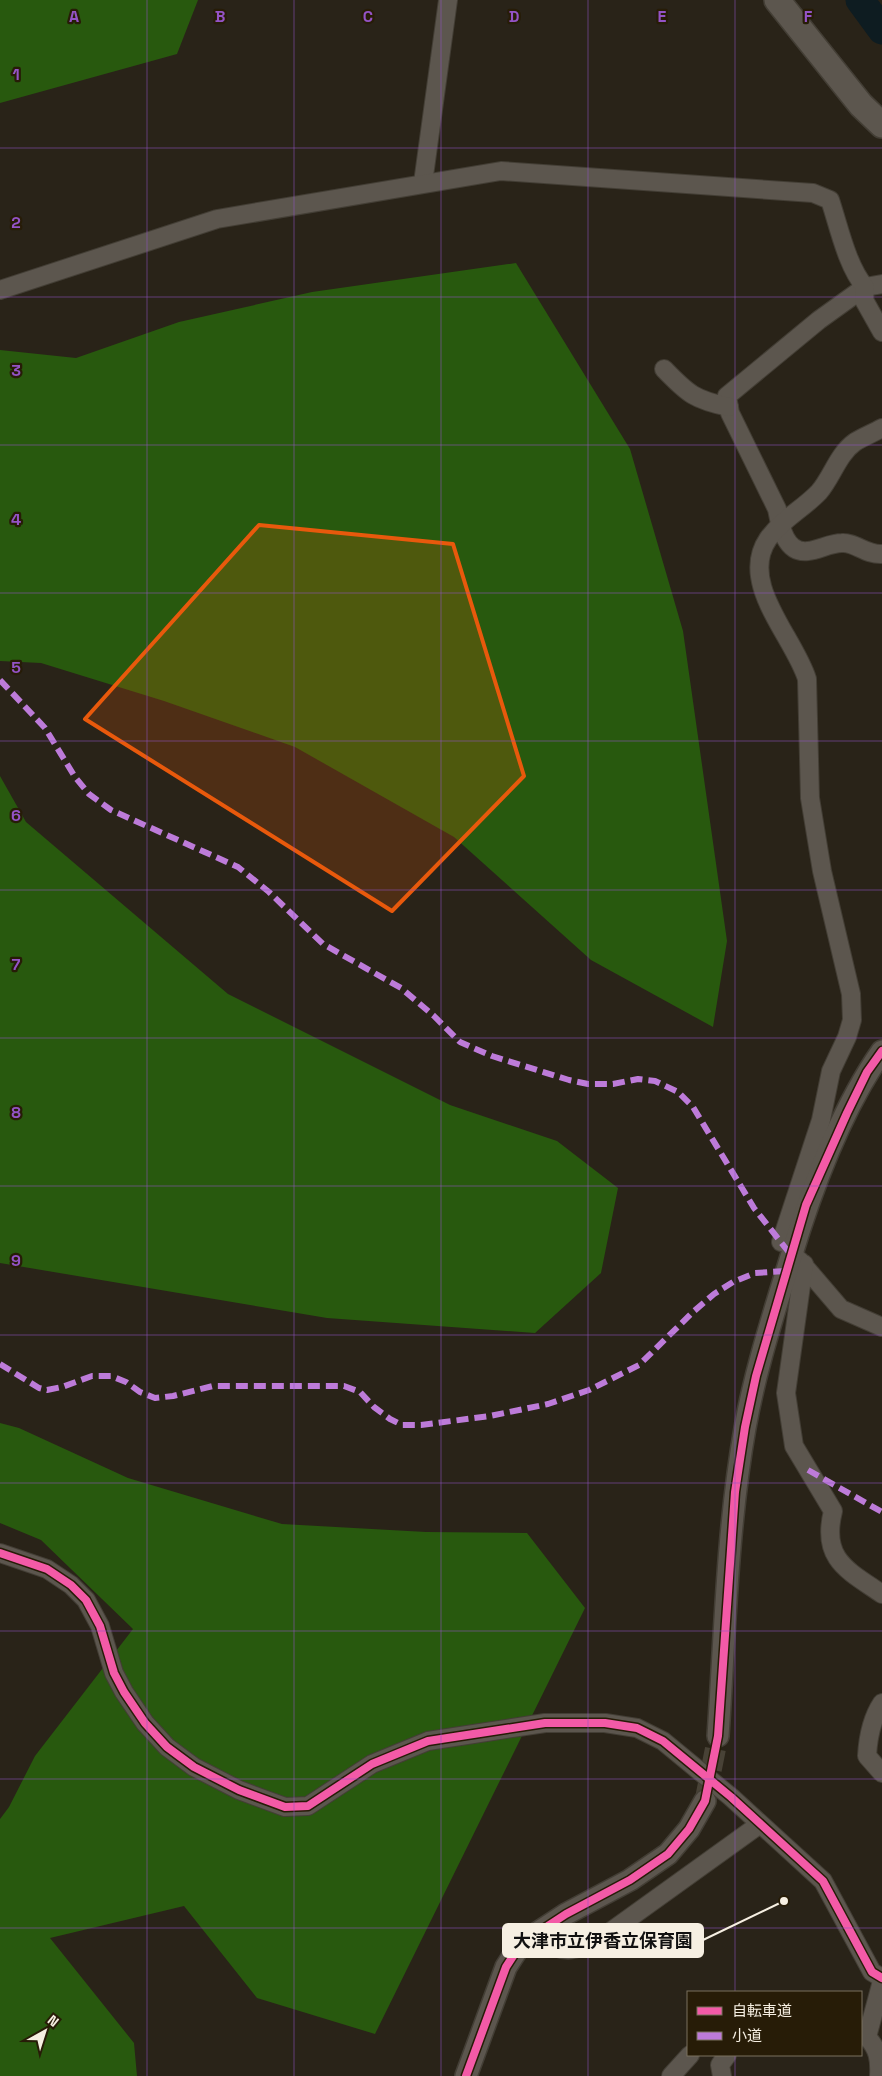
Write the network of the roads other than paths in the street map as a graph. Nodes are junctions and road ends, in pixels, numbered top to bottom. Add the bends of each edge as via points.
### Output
1 (448, 0) edge
2 (777, 0) edge
3 (882, 125) edge
4 (423, 183) junction
5 (874, 286) edge
6 (0, 290) edge
7 (882, 332) edge
8 (664, 369) dead end
9 (729, 407) junction
10 (882, 428) edge
11 (780, 525) junction
12 (882, 554) edge
13 (882, 1050) edge
14 (792, 1253) junction
15 (882, 1327) edge
16 (0, 1553) edge
17 (882, 1594) edge
18 (882, 1703) edge
19 (718, 1736) tunnel mouth
20 (882, 1773) edge
21 (705, 1801) tunnel mouth
22 (760, 1824) junction
23 (531, 1937) junction
24 (882, 1979) edge
25 (865, 2029) edge
26 (689, 2056) edge
27 (726, 2056) edge
28 (466, 2076) edge
29 (671, 2076) edge
30 (722, 2076) edge
31 (879, 2076) edge

1 - 4 street
2 - 3 main road via 861,105
4 - 5 street via 501,171 812,193 830,200 859,280
4 - 6 street via 217,219
5 - 7 street via 864,300
5 - 9 street via 819,320 727,396
8 - 9 street via 684,390 705,402
9 - 11 street via 777,509
10 - 11 street via 854,443 819,492
11 - 12 street via 785,539 806,552 842,542 872,554
11 - 14 street via 767,540 758,561 761,584 802,662 807,679 810,798 822,871 851,994 852,1020 831,1071
13 - 14 street via 846,1113 806,1205
14 - 15 street via 841,1309
14 - 17 street via 786,1393 794,1446 833,1511 828,1536 832,1552 852,1573
14 - 19 street via 756,1376 745,1428 737,1483
16 - 22 street via 47,1569 86,1600 100,1626 114,1672 124,1692 167,1747 194,1767 262,1800 285,1807 308,1806 372,1764 428,1741 545,1723 605,1723 637,1728 663,1741
18 - 20 street via 868,1740 866,1756
21 - 23 street via 689,1829 668,1854 630,1880
22 - 23 street via 603,1938 578,1950 560,1950
22 - 24 street via 823,1881 872,1972
23 - 28 street via 506,1967
24 - 25 street
25 - 31 street via 876,2047
26 - 29 street
27 - 30 street via 720,2065

